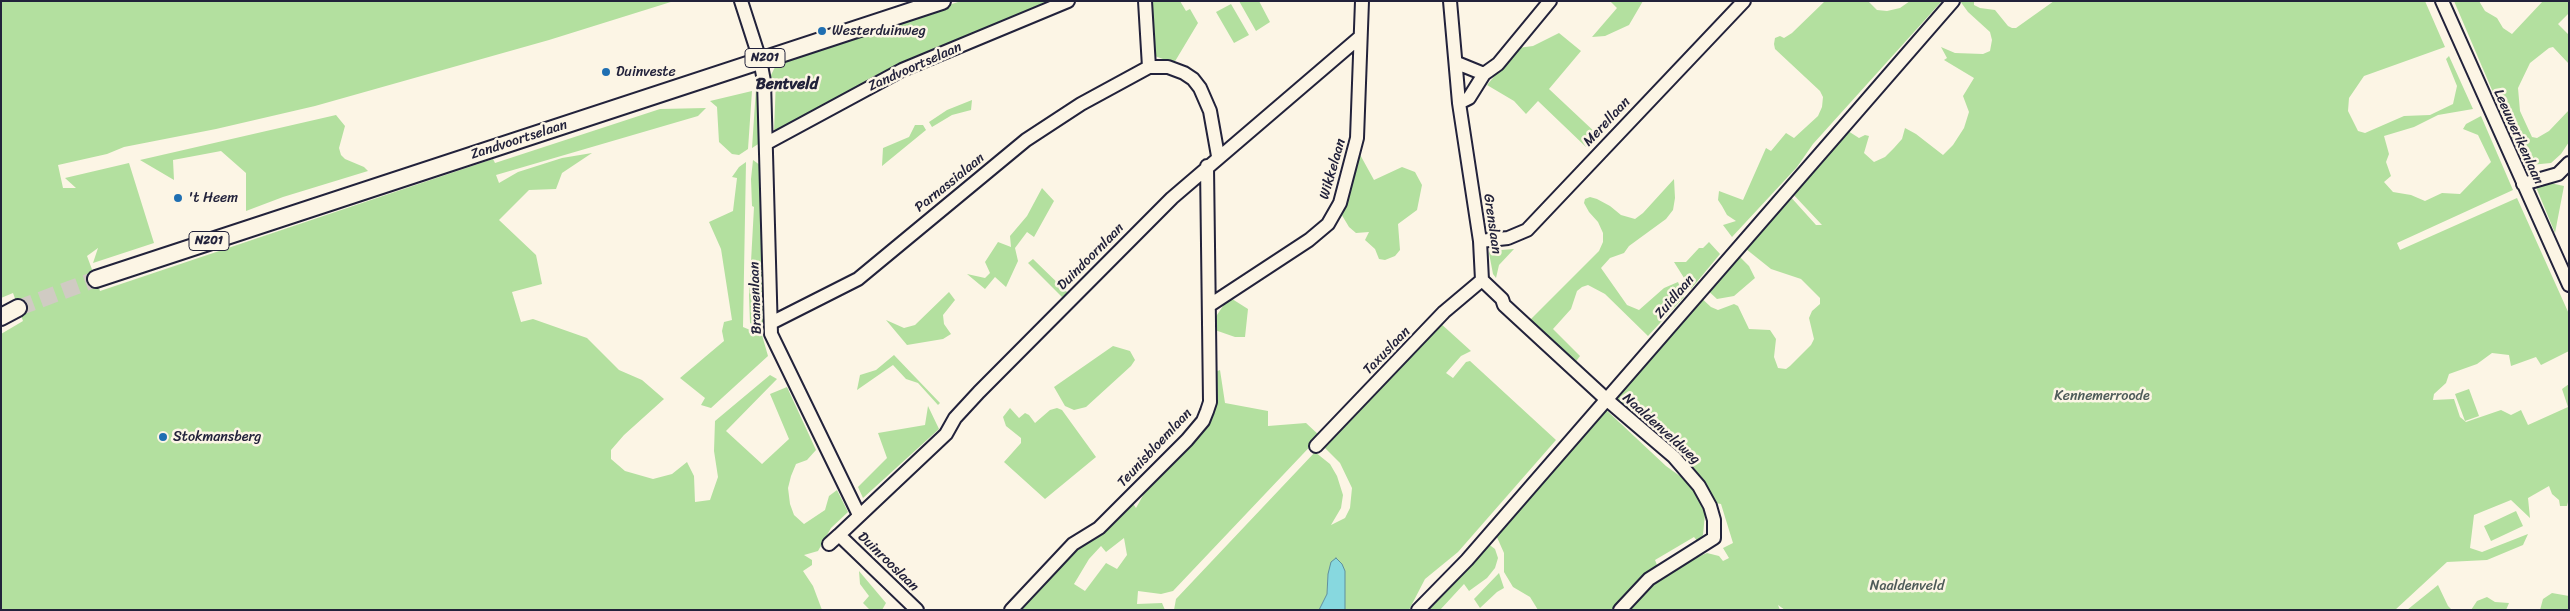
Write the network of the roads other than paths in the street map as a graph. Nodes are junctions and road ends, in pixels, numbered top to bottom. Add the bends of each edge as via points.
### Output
1 (741, 1) edge
2 (942, 1) edge
3 (1068, 1) edge
4 (1145, 1) edge
5 (1362, 1) edge
6 (1450, 1) edge
7 (1550, 1) edge
8 (1744, 1) edge
9 (1953, 1) edge
10 (2442, 1) edge
11 (1360, 37) junction
12 (760, 60) junction
13 (1456, 63) junction
14 (1149, 67) junction
15 (1484, 74) junction
16 (1459, 103) junction
17 (767, 143) junction
18 (1218, 156) junction
19 (2569, 162) edge
20 (1207, 166) junction
21 (2523, 184) junction
22 (1480, 241) junction
23 (96, 279) tunnel mouth
24 (1482, 280) junction
25 (2569, 285) edge
26 (1210, 305) junction
27 (18, 308) tunnel mouth
28 (1, 317) edge
29 (771, 323) junction
30 (1606, 399) junction
31 (1316, 446) dead end
32 (859, 515) junction
33 (839, 535) junction
34 (829, 544) dead end
35 (916, 610) edge
36 (1011, 610) edge
37 (1418, 610) edge
38 (1620, 610) edge

1 - 12 street
2 - 12 main road, Zandvoortselaan / N201
3 - 17 street, Zandvoortselaan via 902,70
4 - 14 street
5 - 11 street, Wikkelaan
6 - 13 street, Grenslaan
7 - 15 street via 1498,64
8 - 22 street, Merellaan via 1527,230 1508,238
9 - 30 street, Zuidlaan
10 - 21 street, Leeuwerikenlaan
11 - 18 street, Duindoornlaan
11 - 26 street, Wikkelaan via 1358,138 1340,204 1328,224 1309,240
12 - 17 street, Bramenlaan
12 - 23 main road, Zandvoortselaan / N201
13 - 15 street
13 - 16 street, Grenslaan
14 - 18 street via 1184,73 1200,88 1210,111
14 - 29 street, Parnassialaan via 1081,104 1026,140 858,279
15 - 16 street via 1469,98
16 - 22 street, Grenslaan
17 - 29 street, Bramenlaan
18 - 20 street, Duindoornlaan
19 - 21 street via 2558,174
20 - 26 street, Teunisbloemlaan
20 - 32 street, Duindoornlaan via 1060,309 959,414 946,434
21 - 25 street, Leeuwerikenlaan
22 - 24 street, Grenslaan
24 - 30 street via 1504,305
24 - 31 street, Taxuslaan via 1444,312
26 - 36 street, Teunisbloemlaan via 1210,402 1202,421 1108,520 1074,544
27 - 28 main road
29 - 32 street, Bramenlaan via 771,334 780,356
30 - 37 street, Zuidlaan via 1467,560
30 - 38 street, Naaldenveldweg via 1674,456 1710,506 1714,520 1714,538 1649,579
32 - 33 street, Duinrooslaan
33 - 34 street, Duinrooslaan
33 - 35 street, Duinrooslaan

